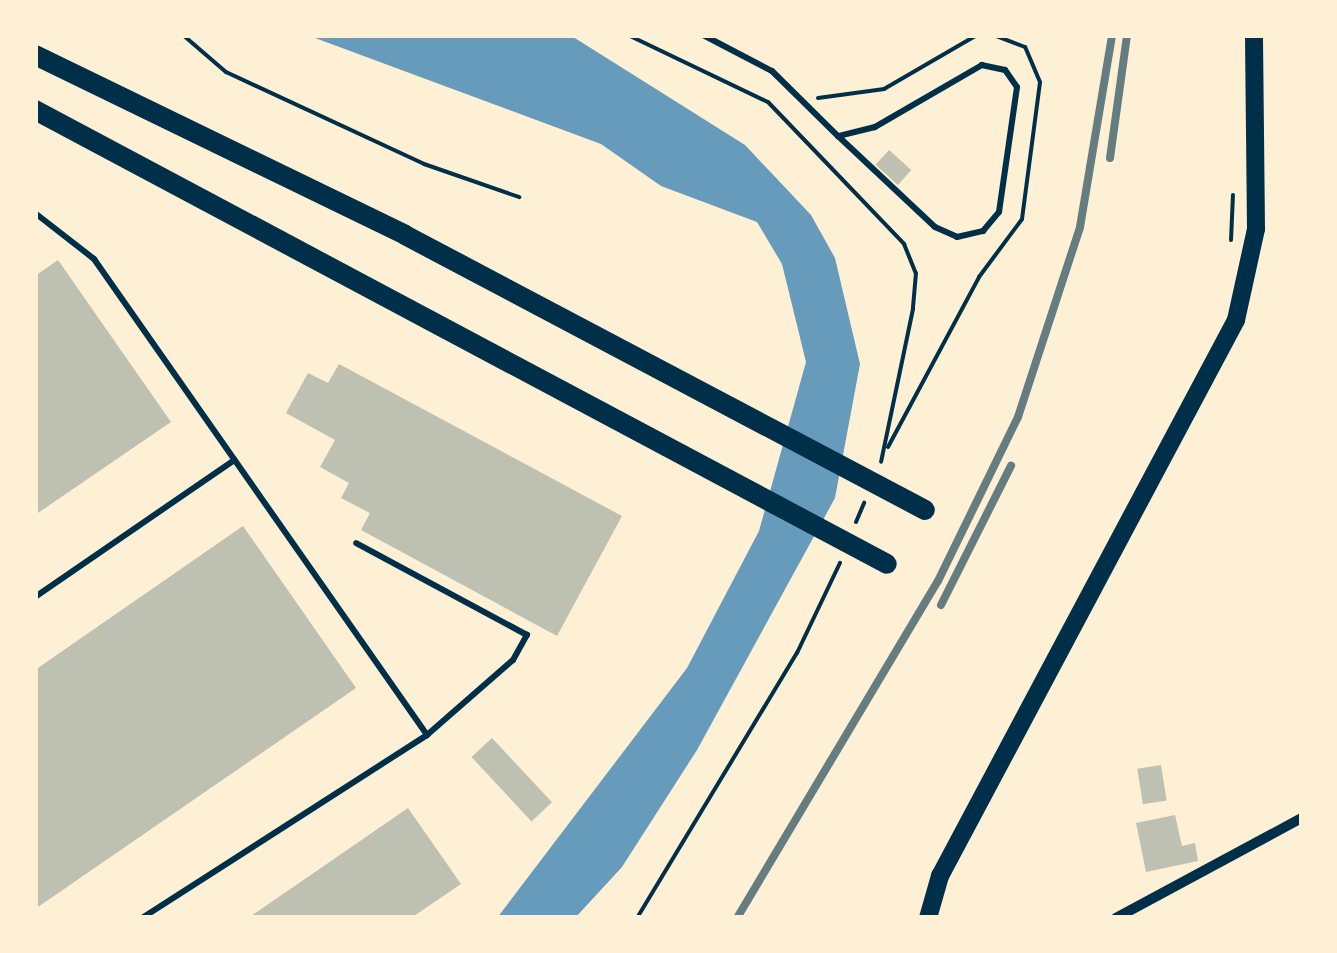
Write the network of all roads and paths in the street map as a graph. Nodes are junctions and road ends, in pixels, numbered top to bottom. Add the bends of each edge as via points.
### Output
1 (182, 35) edge
2 (703, 35) edge
3 (977, 35) edge
4 (1254, 35) edge
5 (967, 36) edge
6 (35, 55) edge
7 (800, 99) junction
8 (35, 110) edge
9 (783, 116) dead end
10 (838, 136) junction
11 (1234, 176) dead end
12 (519, 197) dead end
13 (35, 212) edge
14 (1231, 251) dead end
15 (234, 460) junction
16 (924, 510) dead end
17 (356, 543) dead end
18 (887, 564) dead end
19 (35, 597) edge
20 (426, 735) junction
21 (1302, 818) edge
22 (142, 918) edge
23 (928, 918) edge
24 (1116, 918) edge

1 - 12 path via 226,72 424,164
2 - 7 lane via 754,58
3 - 5 path
4 - 23 main road via 1256,229 1236,320 940,876
5 - 7 path via 884,89
6 - 16 highway via 405,234
7 - 9 path
7 - 10 lane
8 - 18 highway
10 - 10 lane via 943,234 970,237 999,212 1017,87 1005,70 982,65 874,127
11 - 14 path
13 - 15 lane via 94,259
15 - 19 lane
15 - 20 lane
17 - 20 lane via 526,635 513,660
20 - 22 lane
21 - 24 street

